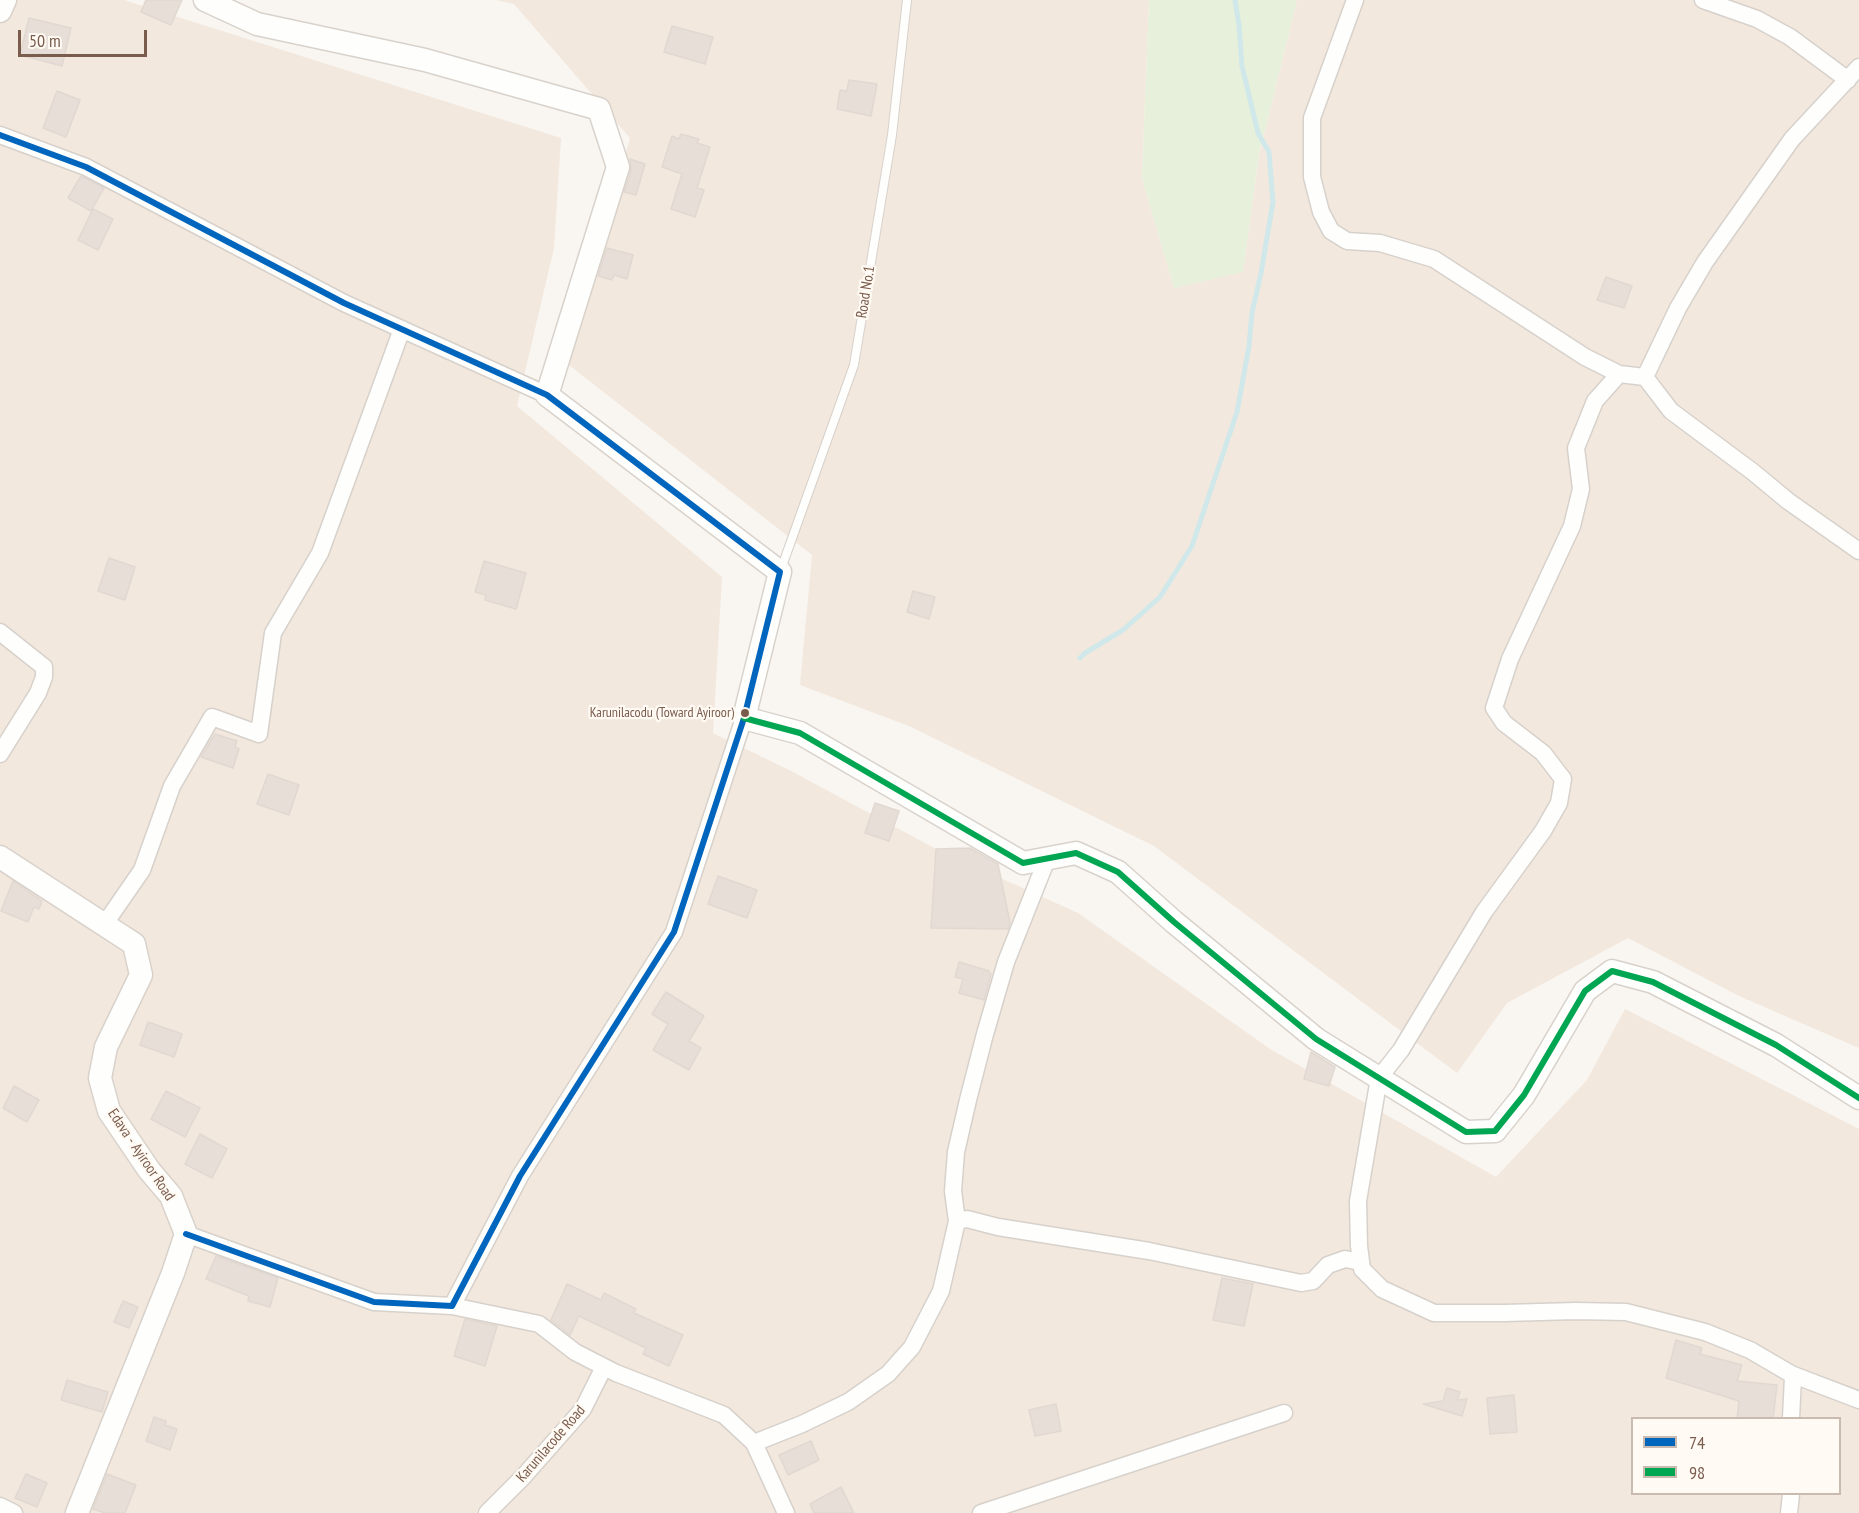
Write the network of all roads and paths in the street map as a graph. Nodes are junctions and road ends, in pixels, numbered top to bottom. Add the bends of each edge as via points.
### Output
1 (5, 0) edge
2 (205, 0) edge
3 (907, 0) edge
4 (1354, 0) edge
5 (1703, 0) edge
6 (0, 11) edge
7 (1853, 73) edge
8 (0, 135) edge
9 (402, 329) junction
10 (1619, 374) junction
11 (1646, 377) junction
12 (547, 395) junction
13 (1859, 550) edge
14 (780, 572) junction
15 (0, 632) edge
16 (744, 718) junction
17 (0, 754) edge
18 (0, 856) edge
19 (1047, 859) junction
20 (104, 925) junction
21 (1379, 1078) junction
22 (1859, 1098) edge
23 (957, 1221) junction
24 (186, 1234) junction
25 (1361, 1262) junction
26 (452, 1306) junction
27 (604, 1367) junction
28 (1791, 1374) junction
29 (1859, 1400) edge
30 (1284, 1413) dead end
31 (1791, 1417) edge
32 (754, 1443) junction
33 (1791, 1495) edge
34 (0, 1506) edge
35 (14, 1513) edge
36 (77, 1513) edge
37 (487, 1513) edge
38 (786, 1513) edge
39 (981, 1513) edge
40 (1789, 1513) edge

1 - 6 main road
2 - 12 main road via 257,24 425,60 599,109 618,168
3 - 14 lane, Road No.1 via 892,135 854,365
4 - 10 street via 1312,118 1312,177 1321,212 1331,231 1347,241 1380,243 1434,259 1535,327
5 - 7 street via 1757,19
7 - 11 street via 1792,139 1706,262 1678,308
8 - 9 street via 86,167 344,303
9 - 12 street
9 - 20 street via 320,553 273,633 259,734 212,717 172,786 142,870
10 - 11 street
10 - 21 street via 1595,401 1576,448 1581,489 1572,526 1510,659 1494,708 1504,723 1543,753 1558,771 1563,779 1559,803 1484,912 1401,1050
11 - 13 street via 1671,411
12 - 14 main road
14 - 16 main road
15 - 17 street via 44,667 44,677
16 - 19 main road via 800,734 1023,863
16 - 26 street via 674,932 520,1176
18 - 20 main road, Edava - Ayiroor Road
19 - 21 main road via 1076,853 1118,873 1316,1039
19 - 23 street via 1006,962 968,1100 956,1152 953,1191
20 - 24 main road, Edava - Ayiroor Road via 134,944 141,975 106,1047 100,1078 109,1111 171,1196
21 - 22 main road via 1466,1132 1495,1131 1524,1095 1585,991 1612,971 1653,982 1776,1045
21 - 25 street via 1358,1201
23 - 25 street via 1149,1251 1301,1283 1313,1281 1328,1265 1345,1259
23 - 32 street via 941,1291 912,1347 888,1374 848,1401
24 - 26 street via 374,1302
24 - 36 main road
25 - 28 street via 1362,1269 1382,1289 1434,1313 1626,1312 1705,1332 1750,1350
26 - 27 street via 538,1324 575,1352
27 - 32 street via 724,1415
27 - 37 street, Karunilacode Road via 583,1409
28 - 29 street
28 - 31 street
30 - 39 street
32 - 38 street
33 - 40 street
34 - 35 street

